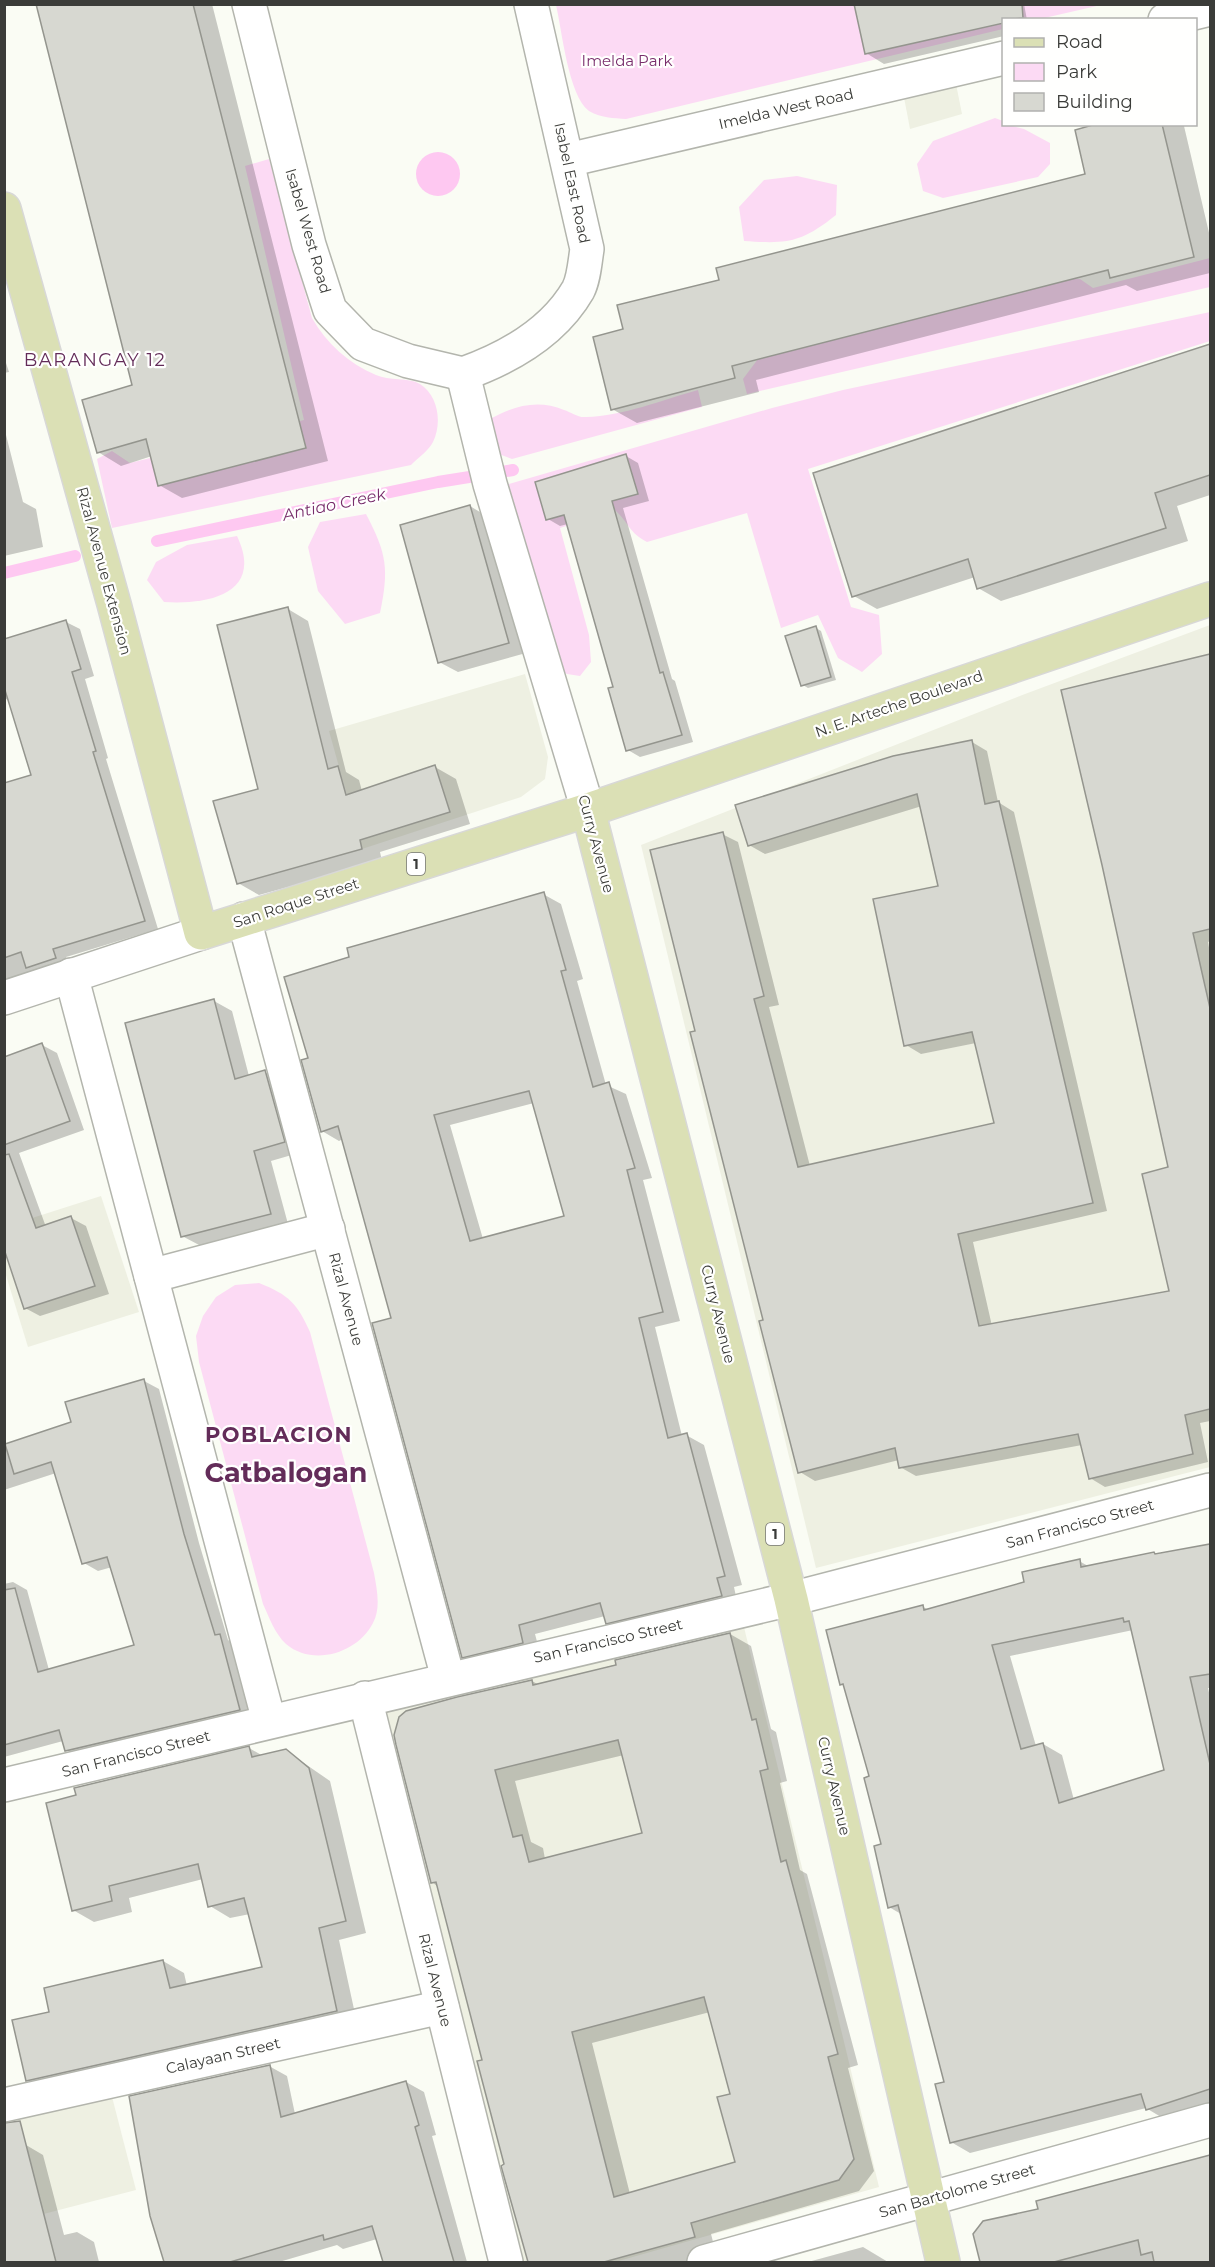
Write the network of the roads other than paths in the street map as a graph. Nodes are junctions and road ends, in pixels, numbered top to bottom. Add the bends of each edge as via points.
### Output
1 (249, 4) edge
2 (531, 4) edge
3 (1210, 9) edge
4 (1173, 18) edge
5 (1002, 58) edge
6 (568, 160) junction
7 (4, 209) edge
8 (463, 374) junction
9 (1210, 598) edge
10 (588, 810) junction
11 (244, 919) junction
12 (201, 933) junction
13 (71, 975) junction
14 (4, 998) edge
15 (328, 1229) junction
16 (151, 1276) junction
17 (1210, 1490) edge
18 (791, 1599) junction
19 (448, 1678) junction
20 (365, 1698) junction
21 (269, 1721) junction
22 (4, 1785) edge
23 (442, 2007) junction
24 (4, 2105) edge
25 (1210, 2120) edge
26 (928, 2198) junction
27 (506, 2262) edge
28 (704, 2262) edge
29 (943, 2262) edge

1 - 8 street, Isabel West Road via 309,245 330,310 363,344 408,361
2 - 6 street, Isabel East Road
3 - 4 street
5 - 6 street, Imelda West Road
6 - 8 street, Isabel East Road via 587,249 579,288 550,327 495,362
7 - 12 main road, Rizal Avenue Extension
8 - 10 street, Curry Avenue via 486,472
9 - 10 main road, N. E. Arteche Boulevard
10 - 11 main road, San Roque Street / 1
10 - 18 main road, Curry Avenue / 1
11 - 12 main road, San Roque Street / 1
11 - 15 street, Rizal Avenue
12 - 13 street, San Roque Street
13 - 14 street, San Roque Street
13 - 16 street
15 - 16 street
15 - 19 street, Rizal Avenue
16 - 21 street
17 - 18 street, San Francisco Street
18 - 19 street, San Francisco Street
18 - 26 main road, Curry Avenue / 1
19 - 20 street, San Francisco Street
20 - 21 street, San Francisco Street
20 - 23 street, Rizal Avenue
21 - 22 street, San Francisco Street
23 - 24 street, Calayaan Street
23 - 27 street, Rizal Avenue
25 - 26 street, San Bartolome Street
26 - 28 street, San Bartolome Street
26 - 29 main road, Curry Avenue / 1

